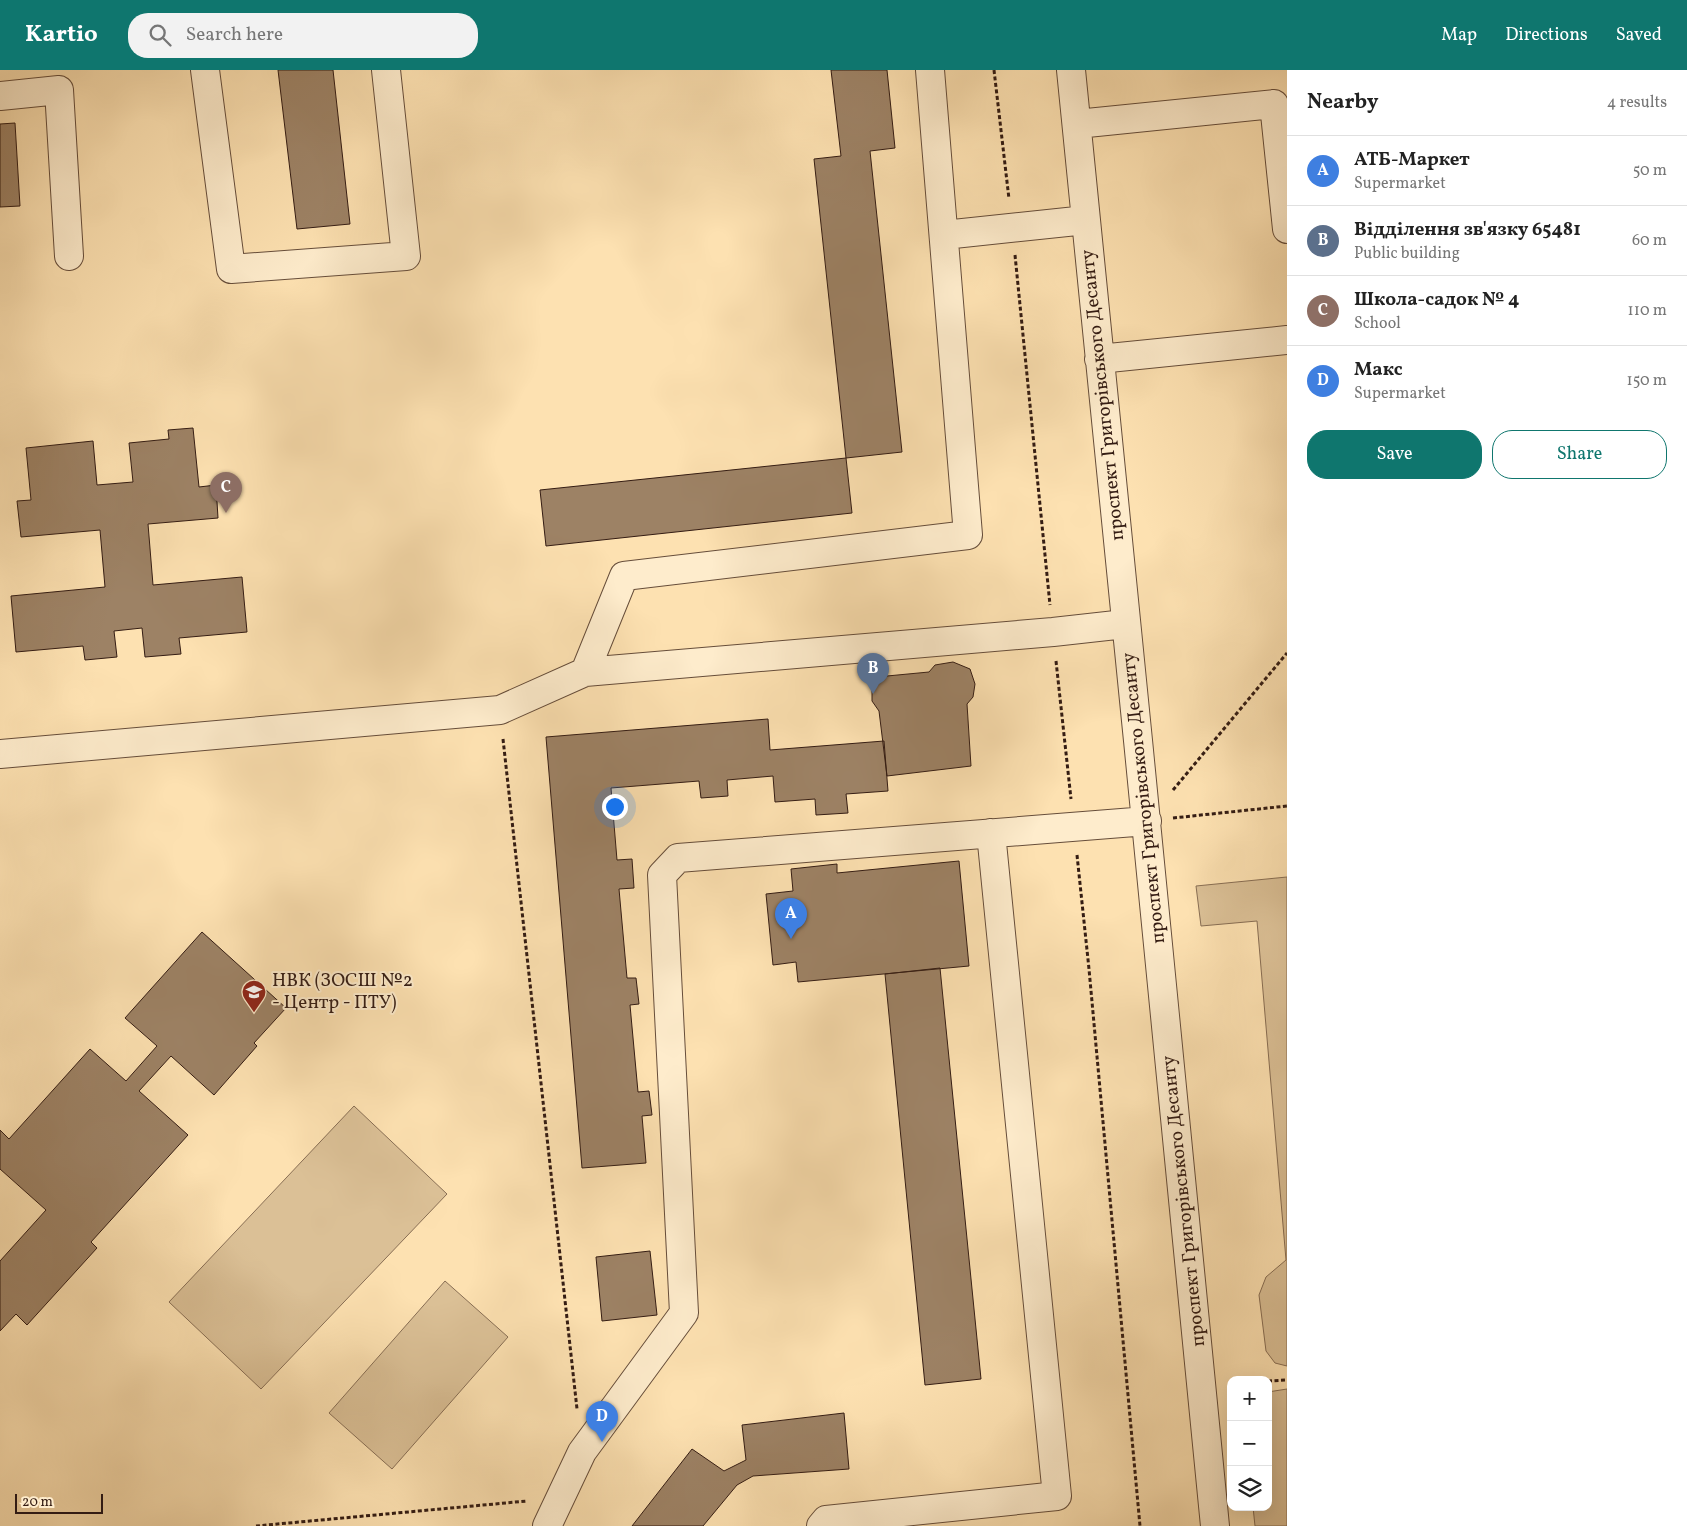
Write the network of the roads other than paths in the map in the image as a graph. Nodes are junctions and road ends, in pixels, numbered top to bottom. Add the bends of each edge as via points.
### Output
1 (205, 70) edge
2 (386, 70) edge
3 (930, 70) edge
4 (1071, 70) edge
5 (0, 96) edge
6 (1077, 124) junction
7 (1086, 220) junction
8 (1287, 229) edge
9 (944, 234) junction
10 (70, 256) dead end
11 (1287, 340) edge
12 (1100, 359) junction
13 (1125, 624) junction
14 (585, 672) junction
15 (0, 754) edge
16 (1146, 821) junction
17 (991, 833) junction
18 (547, 1526) edge
19 (821, 1526) edge
20 (1215, 1526) edge

1 - 2 street via 232,269 406,256
3 - 9 street
4 - 6 street, проспект Григорівського Десанту
5 - 10 street via 59,90
6 - 7 street, проспект Григорівського Десанту
6 - 8 street via 1274,104
7 - 9 street
7 - 12 street, проспект Григорівського Десанту
9 - 14 street via 968,535 624,576
11 - 12 street
12 - 13 street, проспект Григорівського Десанту
13 - 14 street
13 - 16 street, проспект Григорівського Десанту
14 - 15 street via 500,710
16 - 17 street
16 - 20 street, проспект Григорівського Десанту
17 - 18 street via 678,858 662,874 684,1312 582,1452
17 - 19 street via 1057,1496 826,1520

